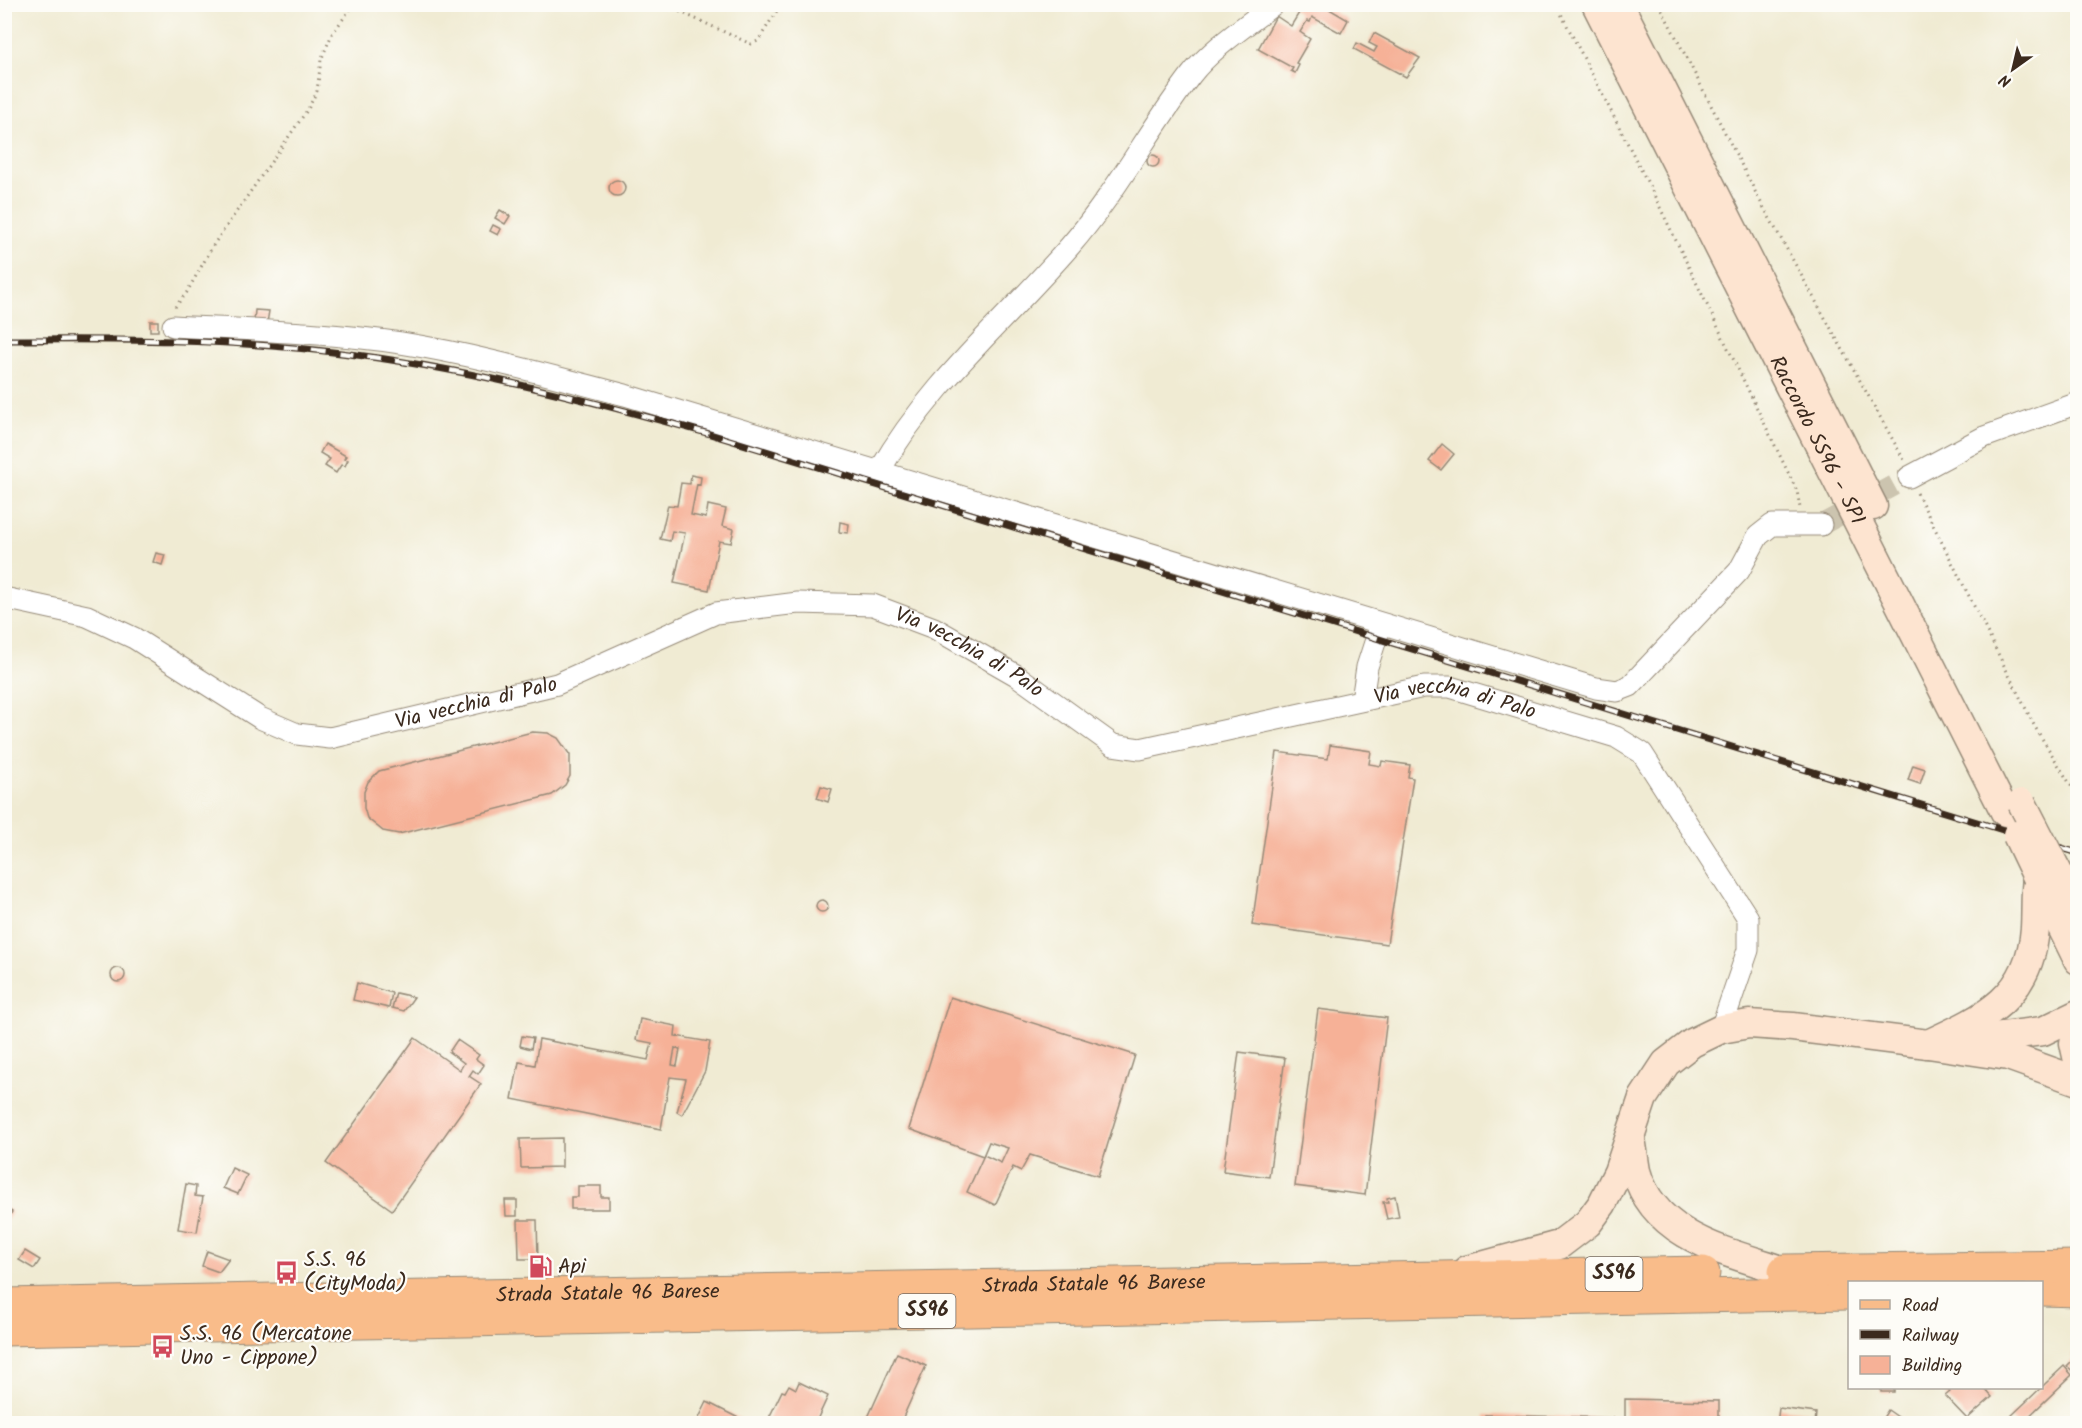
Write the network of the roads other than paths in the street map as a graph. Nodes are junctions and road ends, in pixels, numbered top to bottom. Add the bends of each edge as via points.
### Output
1 (1274, 4) edge
2 (1596, 4) edge
3 (1619, 4) edge
4 (173, 326) road end
5 (2078, 403) edge
6 (880, 470) junction
7 (1909, 477) tunnel mouth
8 (1813, 525) tunnel mouth
9 (4, 598) edge
10 (1381, 624) junction
11 (1362, 700) junction
12 (2014, 807) junction
13 (2046, 872) junction
14 (2078, 909) edge
15 (2078, 960) edge
16 (2078, 1014) edge
17 (2078, 1022) edge
18 (1721, 1029) junction
19 (1928, 1044) junction
20 (2078, 1061) edge
21 (2078, 1081) edge
22 (1631, 1134) junction
23 (2078, 1267) edge
24 (1785, 1271) junction
25 (1442, 1277) junction
26 (2043, 1289) edge
27 (2078, 1290) edge
28 (1848, 1293) edge
29 (4, 1305) edge
30 (4, 1329) edge

1 - 6 street via 1231,36 1192,74 1122,180 1070,246 971,349 895,444
2 - 12 main road, Raccordo SS96 - SP1
3 - 12 main road, Raccordo SS96 - SP1
4 - 6 street via 401,343 500,363
5 - 7 street via 1984,437
6 - 10 street
8 - 10 street via 1772,525 1758,536 1738,572 1630,686 1617,691
9 - 11 street, Via vecchia di Palo via 87,616 134,638 260,718 297,734 330,738 557,684 716,613 798,603 873,604 934,628 1016,675 1113,745 1140,749
10 - 11 street via 1367,667
11 - 18 street, Via vecchia di Palo via 1424,687 1450,687 1616,737 1642,753 1748,918 1748,950
12 - 13 main road, Raccordo SS96 - SP1, bridge
13 - 14 main road
13 - 15 main road
13 - 19 main road via 2033,944 2018,982 1990,1013
16 - 19 main road via 2025,1035
17 - 20 main road via 2074,1043
18 - 19 main road via 1749,1024 1793,1027
18 - 22 main road via 1692,1043 1666,1064 1643,1098
19 - 21 main road via 2008,1056
22 - 24 main road via 1636,1172 1650,1203 1672,1226 1702,1243
22 - 25 main road via 1602,1204 1588,1222 1559,1245
23 - 24 main road, Strada Statale 96 Barese
24 - 25 main road, Strada Statale 96 Barese / SS96
25 - 29 main road, Strada Statale 96 Barese / SS96
26 - 27 main road
28 - 30 main road, Strada Statale 96 Barese / SS96

